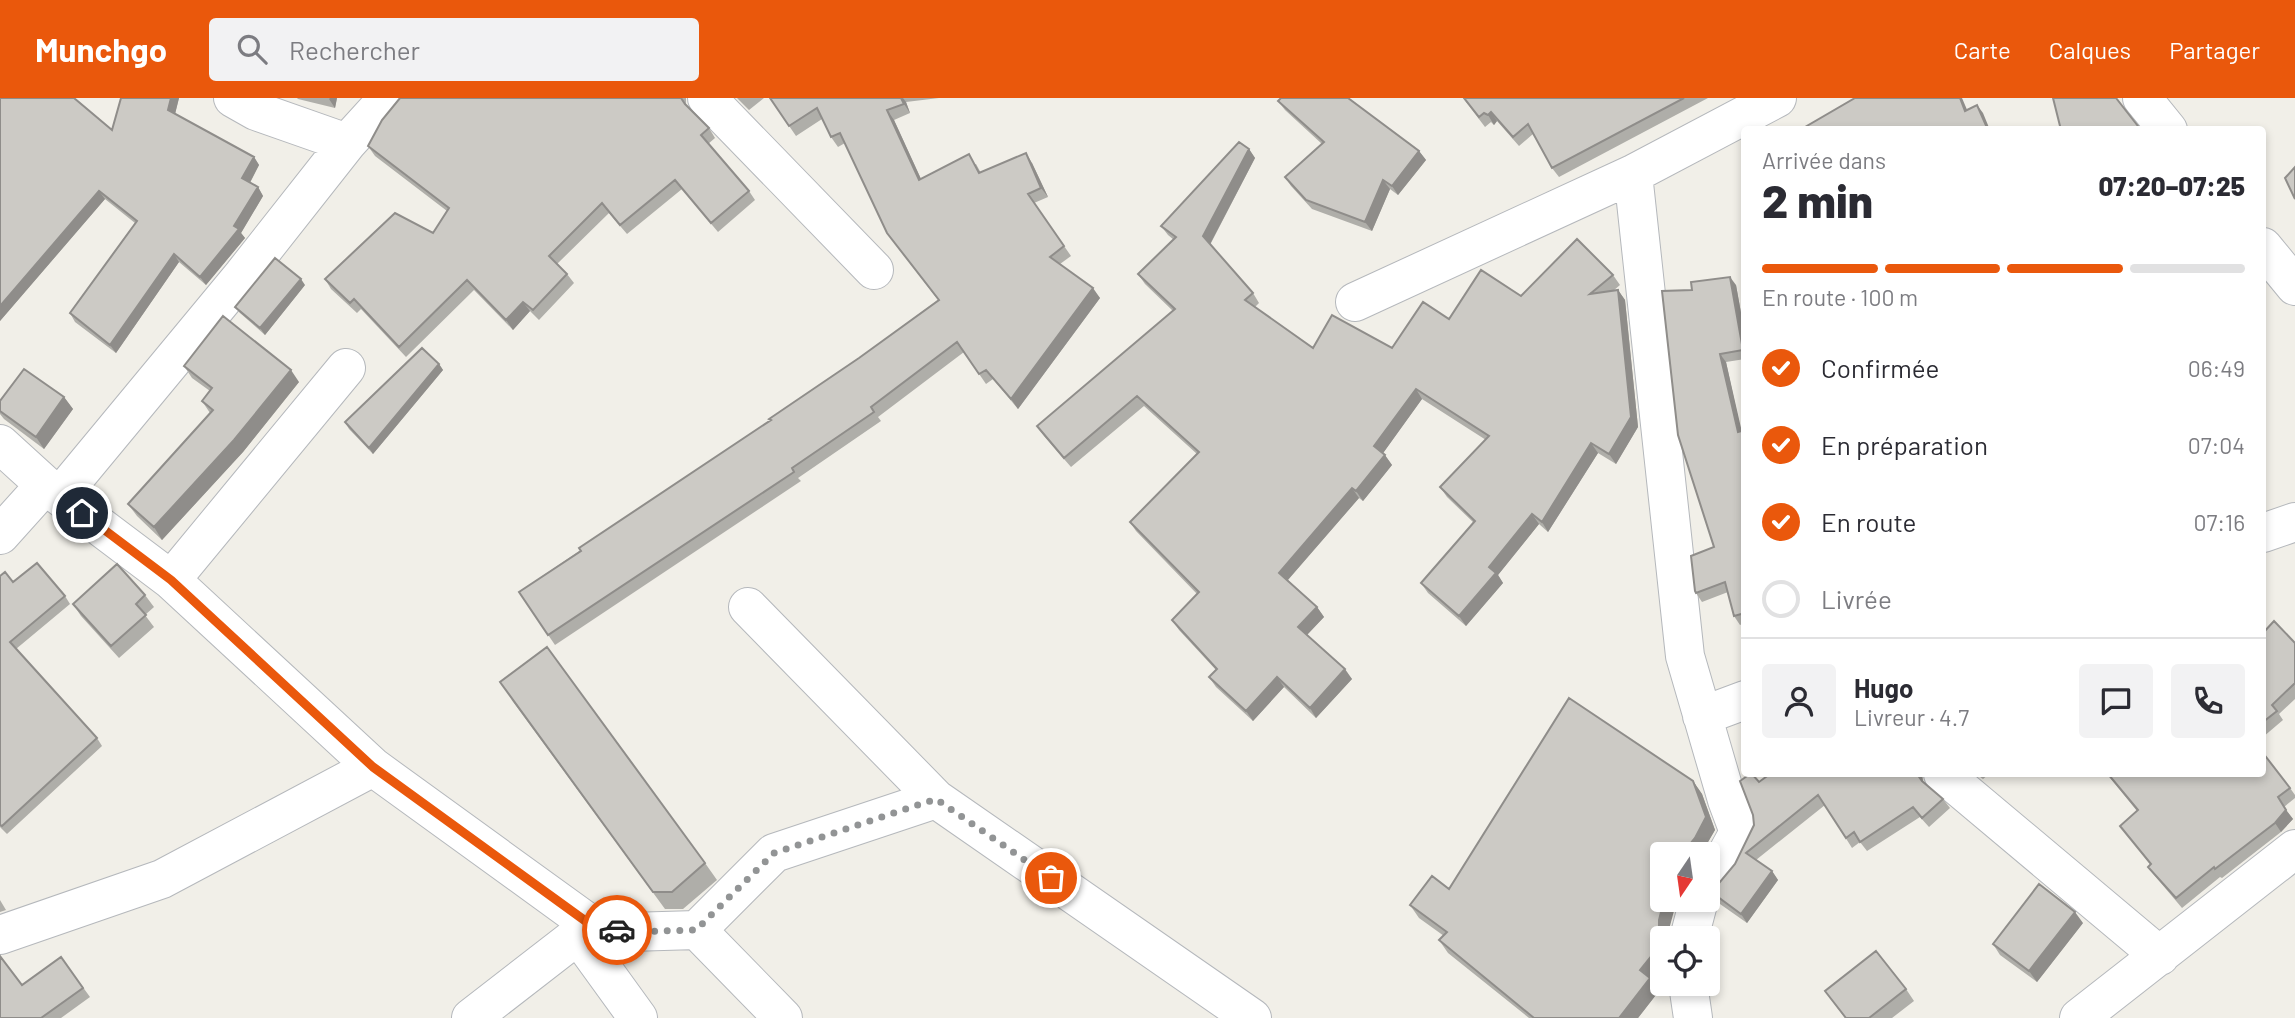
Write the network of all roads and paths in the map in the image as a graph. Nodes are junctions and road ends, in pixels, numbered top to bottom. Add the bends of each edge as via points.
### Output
1 (233, 98) edge
2 (387, 98) edge
3 (707, 98) edge
4 (1777, 98) edge
5 (2142, 98) edge
6 (2165, 126) edge
7 (347, 143) junction
8 (1633, 174) junction
9 (2266, 251) edge
10 (874, 270) dead end
11 (2295, 286) edge
12 (1355, 302) dead end
13 (345, 368) dead end
14 (0, 444) edge
15 (53, 490) junction
16 (2295, 522) edge
17 (2266, 532) edge
18 (0, 536) edge
19 (171, 580) junction
20 (748, 607) dead end
21 (1741, 701) edge
22 (1702, 716) junction
23 (373, 767) junction
24 (1947, 777) edge
25 (936, 799) junction
26 (2295, 849) edge
27 (1720, 866) edge
28 (584, 930) junction
29 (696, 930) junction
30 (0, 934) edge
31 (2160, 956) junction
32 (1690, 996) edge
33 (471, 1018) edge
34 (638, 1018) edge
35 (783, 1018) edge
36 (1252, 1018) edge
37 (1693, 1018) edge
38 (2079, 1018) edge

1 - 7 street via 256,111
2 - 7 street
3 - 10 street
4 - 8 street
5 - 6 street
7 - 15 street via 243,275
8 - 12 street
8 - 22 street via 1685,656
9 - 11 street
13 - 19 street
14 - 15 street
15 - 18 street
15 - 19 street
16 - 17 street
19 - 23 street
20 - 25 street
21 - 22 street
22 - 27 street via 1739,832
23 - 28 street
23 - 30 street via 162,879
24 - 31 street
25 - 29 street via 774,853
25 - 36 street
26 - 31 street
28 - 29 street
28 - 33 street
28 - 34 street
29 - 35 street
31 - 38 street
32 - 37 street

